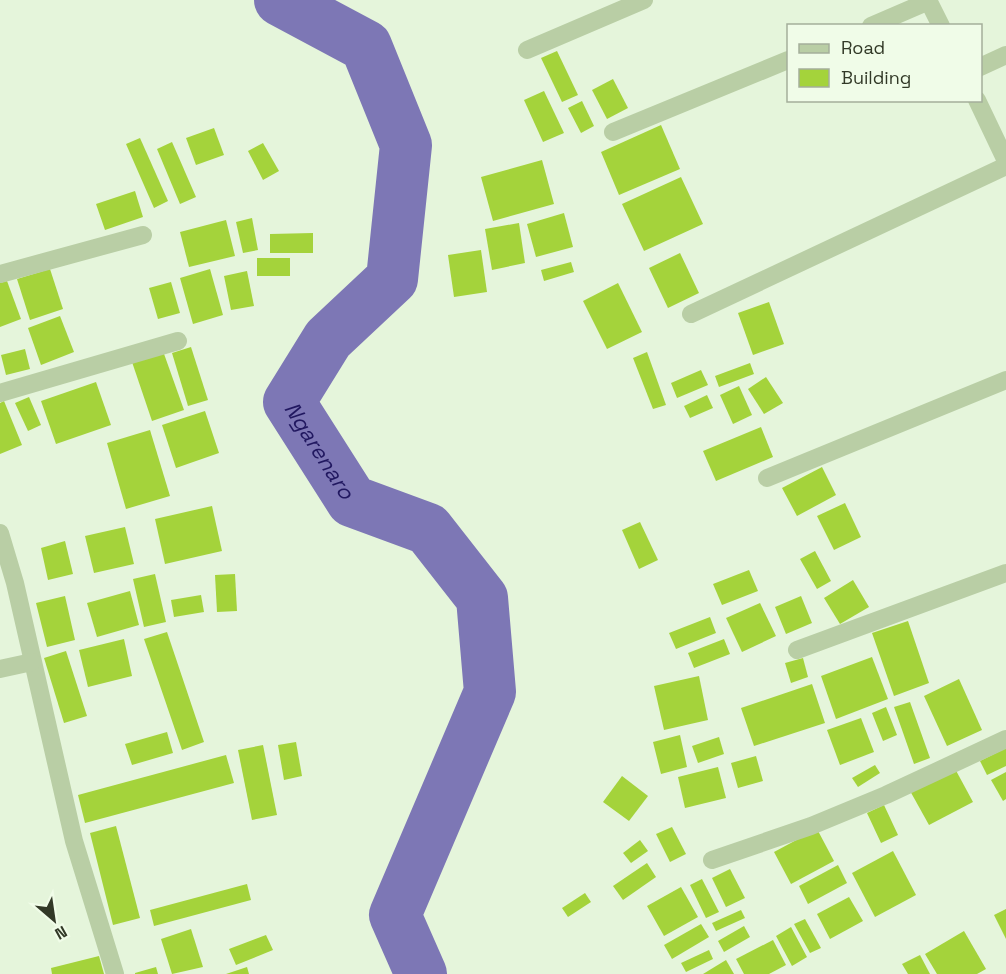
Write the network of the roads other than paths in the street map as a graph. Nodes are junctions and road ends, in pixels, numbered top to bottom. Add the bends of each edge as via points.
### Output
1 (645, 0) edge
2 (928, 1) edge
3 (876, 24) edge
4 (940, 24) edge
5 (527, 50) dead end
6 (1006, 55) edge
7 (787, 61) edge
8 (982, 67) edge
9 (978, 102) edge
10 (613, 132) dead end
11 (1006, 161) edge
12 (1006, 166) edge
13 (143, 235) dead end
14 (0, 274) edge
15 (691, 314) dead end
16 (178, 341) dead end
17 (1006, 380) edge
18 (0, 393) edge
19 (767, 478) dead end
20 (0, 533) edge
21 (1006, 573) edge
22 (797, 650) dead end
23 (33, 662) junction
24 (0, 669) edge
25 (1006, 739) edge
26 (712, 860) dead end
27 (115, 974) edge

1 - 5 street
2 - 3 street
2 - 4 street
6 - 8 street
7 - 10 street
9 - 11 street
12 - 15 street
13 - 14 street
16 - 18 street
17 - 19 street
20 - 23 street
21 - 22 street
23 - 24 street
23 - 27 street via 74,842
25 - 26 street via 811,826

